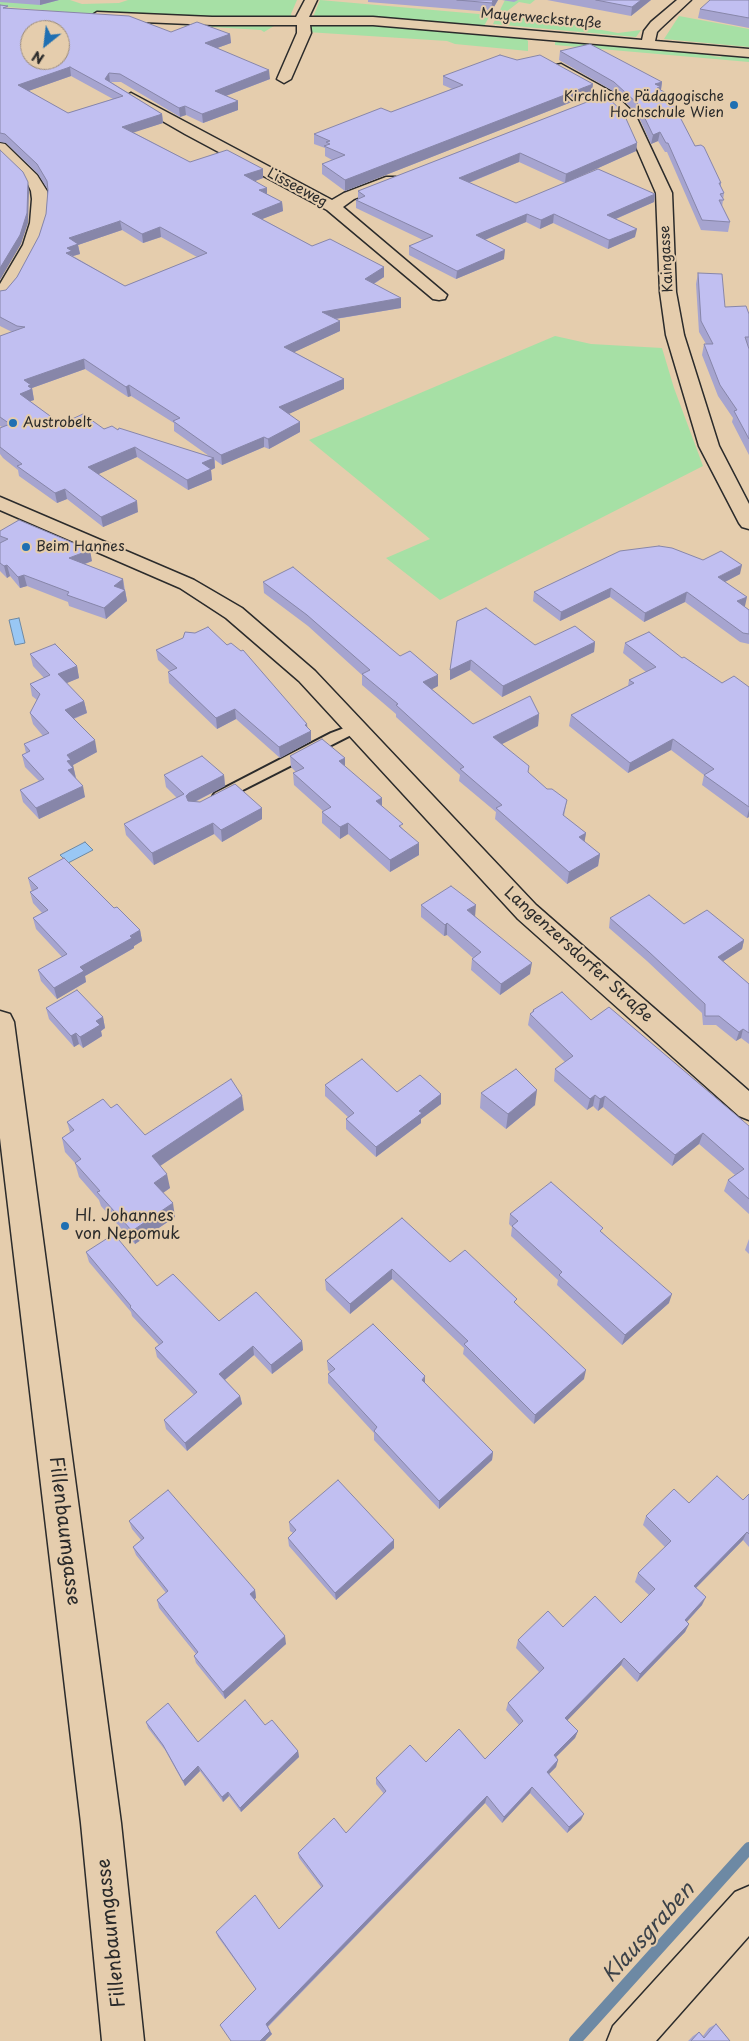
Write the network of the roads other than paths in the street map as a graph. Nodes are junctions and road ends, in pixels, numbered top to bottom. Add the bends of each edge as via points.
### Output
1 (312, 0) edge
2 (685, 0) edge
3 (86, 15) edge
4 (301, 20) junction
5 (648, 44) junction
6 (749, 53) edge
7 (548, 61) edge
8 (284, 79) dead end
9 (115, 87) edge
10 (607, 95) junction
11 (588, 102) edge
12 (0, 147) edge
13 (406, 174) edge
14 (333, 207) junction
15 (439, 295) dead end
16 (0, 296) edge
17 (0, 504) edge
18 (749, 524) edge
19 (355, 728) junction
20 (204, 805) edge
21 (0, 1022) edge
22 (749, 1108) edge
23 (749, 1906) edge
24 (123, 2041) edge
25 (628, 2041) edge

1 - 4 street
2 - 5 street via 656,25
3 - 4 street, Mayerweckstraße via 212,21
4 - 5 street, Mayerweckstraße via 399,22 536,41
4 - 8 street via 304,33
5 - 6 street, Mayerweckstraße
7 - 10 street, Kaingasse
9 - 14 street, Lisseeweg
10 - 11 street
10 - 18 street, Kaingasse via 630,117 664,193 668,292 675,335 709,446
12 - 16 street via 32,178 40,199 38,223 31,244
13 - 14 street via 349,196
14 - 15 street, Lisseeweg
17 - 19 street, Langenzersdorfer Straße via 154,568 211,597 283,653
19 - 20 lane
19 - 22 street, Langenzersdorfer Straße via 526,912
21 - 24 street, Fillenbaumgasse via 101,1823
23 - 25 street

